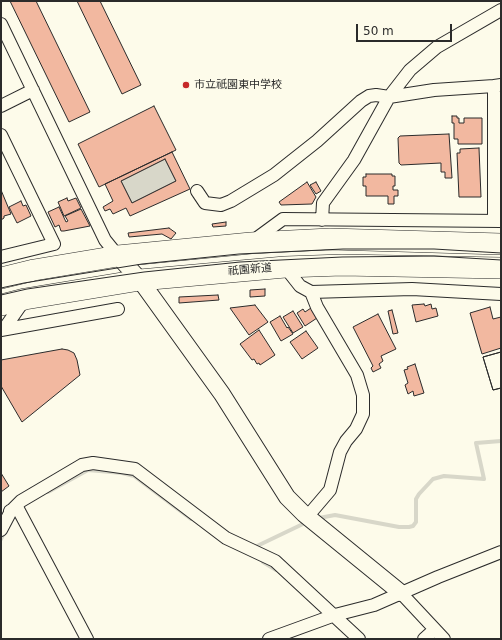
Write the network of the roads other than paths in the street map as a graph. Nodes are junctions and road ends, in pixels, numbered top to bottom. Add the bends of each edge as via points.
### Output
1 (501, 10) edge
2 (1, 24) edge
3 (497, 86) edge
4 (33, 90) junction
5 (388, 97) junction
6 (1, 106) edge
7 (1, 135) edge
8 (197, 191) dead end
9 (322, 220) junction
10 (498, 221) edge
11 (251, 243) junction
12 (501, 244) edge
13 (118, 256) junction
14 (1, 257) edge
15 (285, 267) junction
16 (501, 268) edge
17 (1, 278) edge
18 (140, 280) junction
19 (311, 292) junction
20 (501, 294) edge
21 (25, 299) junction
22 (1, 305) edge
23 (118, 308) dead end
24 (3, 330) edge
25 (6, 512) edge
26 (307, 517) junction
27 (1, 530) edge
28 (501, 552) edge
29 (401, 593) junction
30 (335, 615) junction
31 (434, 630) junction
32 (88, 639) edge
33 (269, 639) edge
34 (359, 639) edge
35 (424, 639) edge
36 (444, 639) edge

1 - 5 street via 437,47 410,70
2 - 4 street
3 - 5 street via 434,90
3 - 10 street
4 - 6 street
4 - 13 street via 104,240
5 - 8 street via 369,96 361,101 274,175 221,205 205,203
5 - 9 street via 354,160 323,203
7 - 14 street via 57,243
9 - 10 street
9 - 11 street via 282,219
11 - 12 highway via 330,239
11 - 13 highway
13 - 17 highway
13 - 18 street
15 - 16 highway, 祇園新道 via 342,265
15 - 18 highway, 祇園新道
15 - 19 street via 300,286
18 - 21 highway, 祇園新道
18 - 26 street via 222,394 287,497
19 - 20 street via 412,289
19 - 26 street via 317,307 357,375 363,395 363,414 340,452 330,490
21 - 22 highway, 祇園新道
21 - 24 street
23 - 24 street
25 - 27 street
25 - 30 street via 82,465 93,463 135,469 226,538 275,561
25 - 32 street via 17,507
26 - 29 street
28 - 29 street
29 - 30 street via 374,605
29 - 31 street
30 - 33 street
30 - 34 street
31 - 35 street
31 - 36 street

